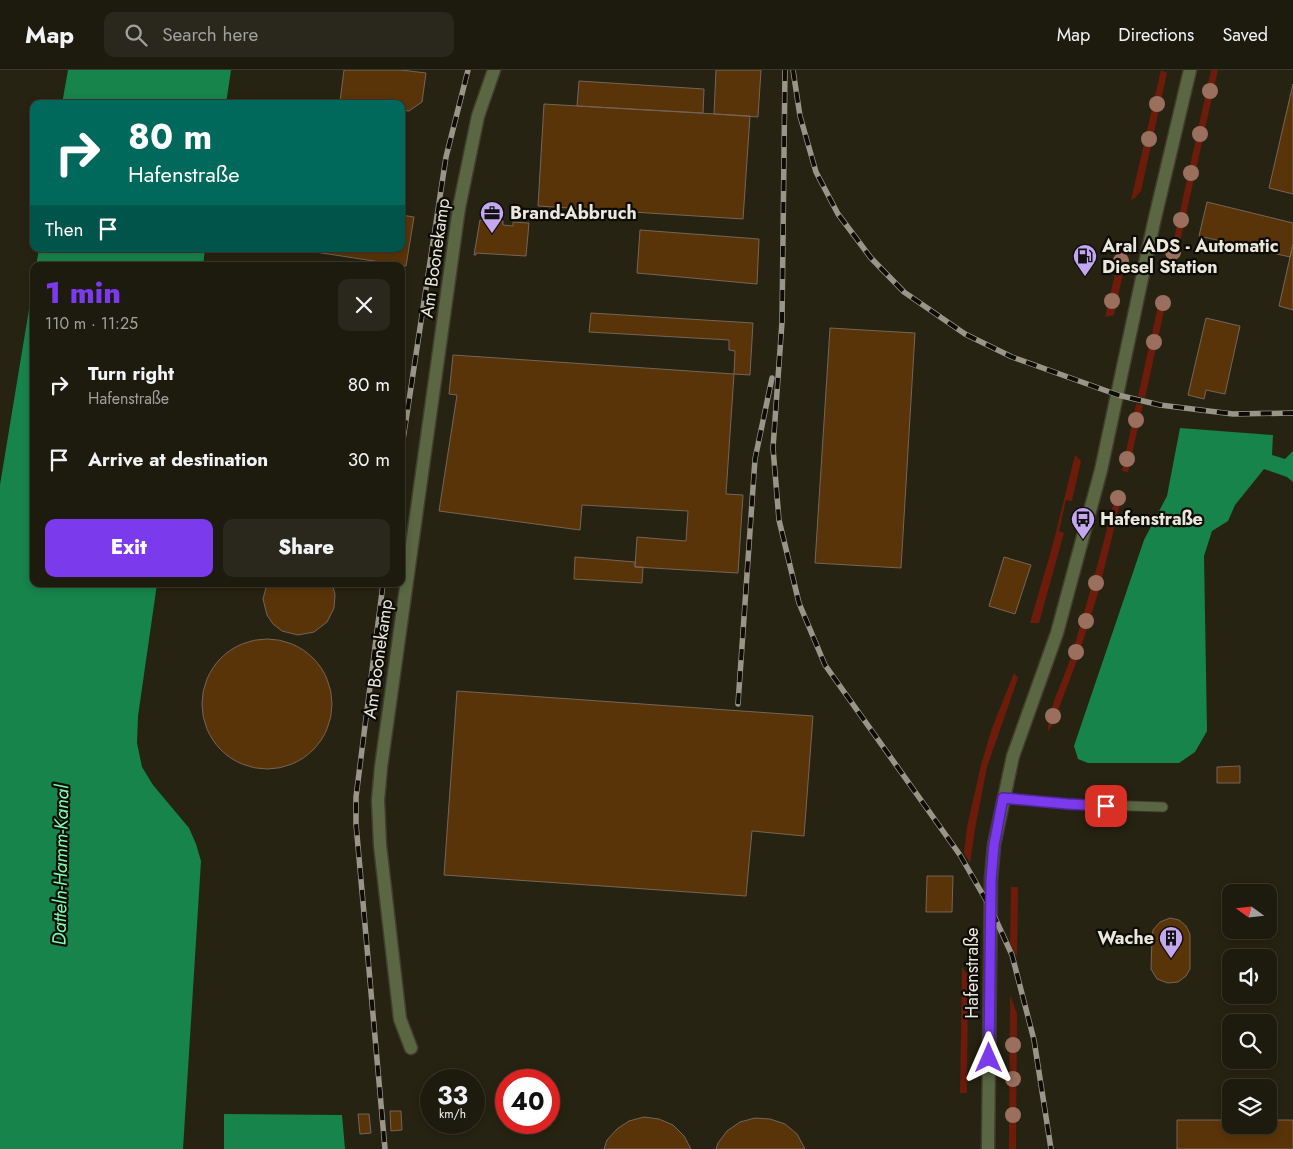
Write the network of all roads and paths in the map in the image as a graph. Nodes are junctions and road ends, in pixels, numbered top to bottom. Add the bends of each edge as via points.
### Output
1 (494, 70) edge
2 (1190, 70) edge
3 (1003, 798) junction
4 (1163, 807) dead end
5 (411, 1048) dead end
6 (988, 1149) edge

1 - 5 street, Am Boonekamp via 478,116 459,208 378,800 380,845 400,1019
2 - 3 street, Hafenstraße via 1108,442 1083,540 1057,633 1013,756
3 - 4 lane
3 - 6 street, Hafenstraße via 991,879

